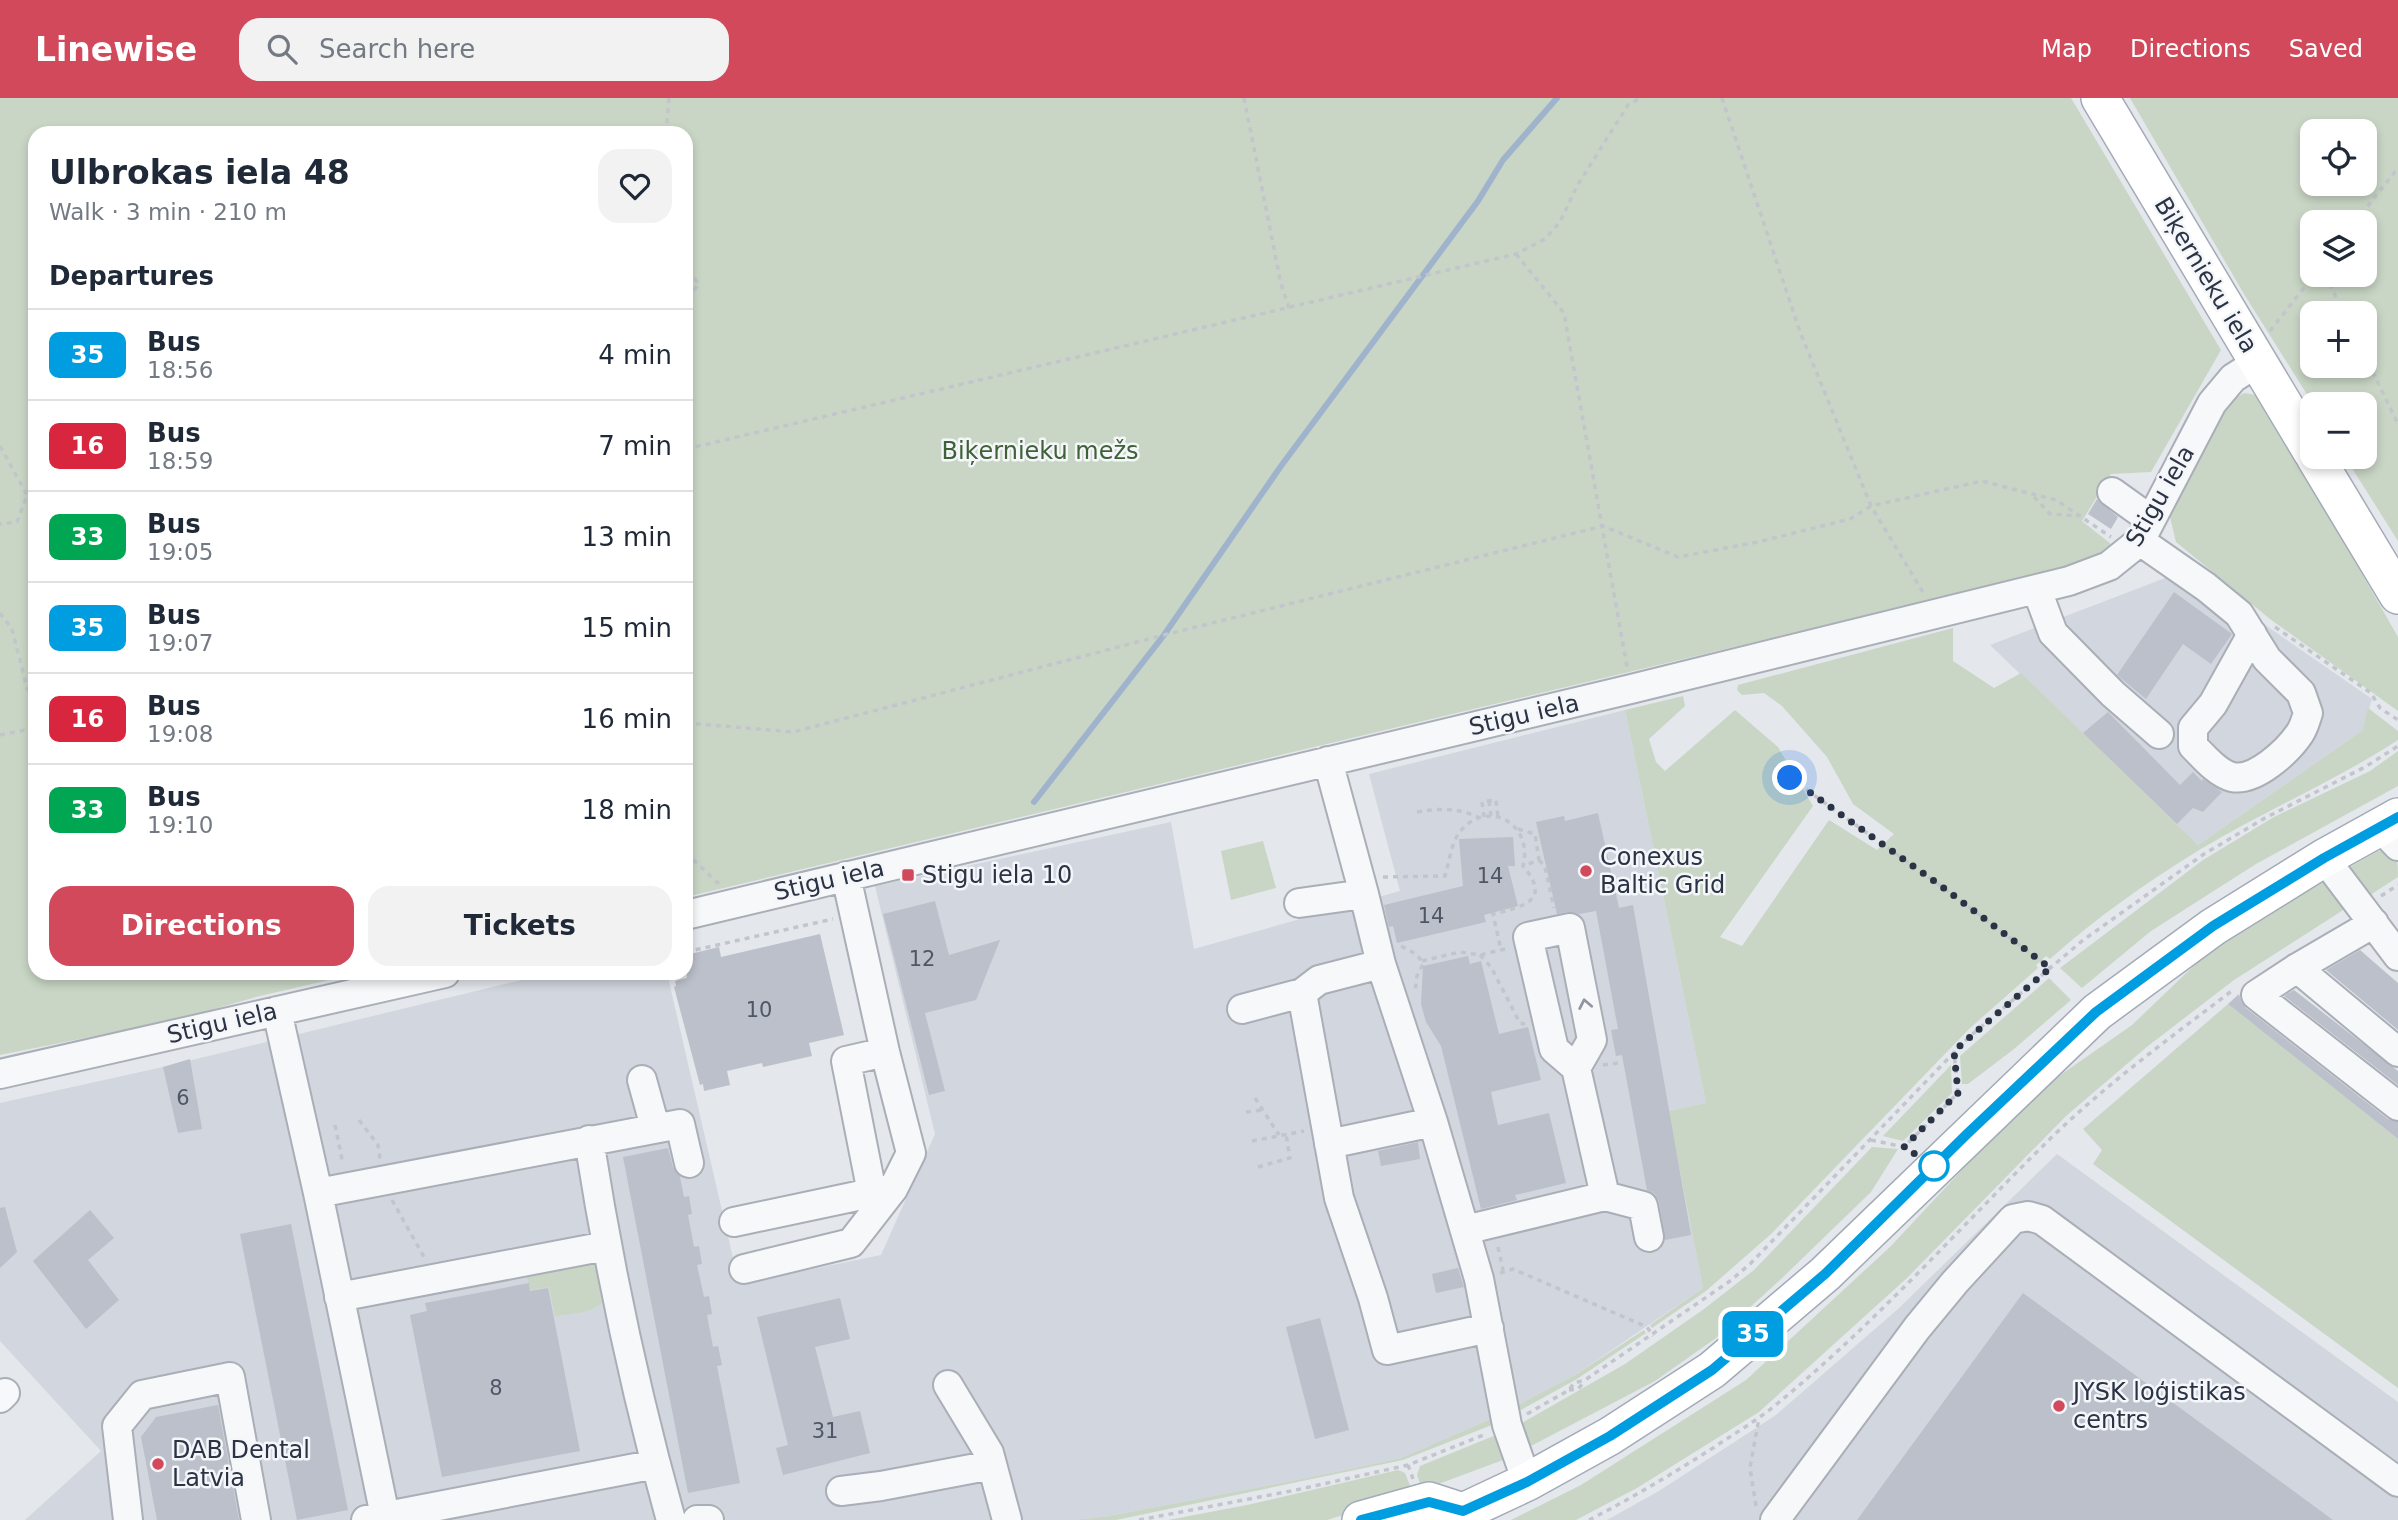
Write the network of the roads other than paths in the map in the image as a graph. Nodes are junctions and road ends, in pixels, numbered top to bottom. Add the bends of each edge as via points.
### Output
1 (2100, 98) edge
2 (2262, 350) junction
3 (2300, 428) edge
4 (2322, 469) edge
5 (2112, 492) dead end
6 (2145, 531) junction
7 (2037, 590) junction
8 (2398, 595) edge
9 (2260, 629) junction
10 (2159, 734) dead end
11 (1328, 761) junction
12 (2392, 830) edge
13 (2324, 858) junction
14 (846, 876) junction
15 (1362, 886) junction
16 (1299, 903) dead end
17 (693, 913) edge
18 (2368, 916) junction
19 (2398, 956) edge
20 (1381, 964) junction
21 (2297, 968) junction
22 (414, 980) edge
23 (1302, 993) junction
24 (1242, 1009) dead end
25 (277, 1011) junction
26 (885, 1052) junction
27 (2398, 1052) edge
28 (1576, 1068) junction
29 (0, 1074) edge
30 (642, 1080) dead end
31 (2398, 1105) edge
32 (1433, 1122) junction
33 (655, 1127) junction
34 (1328, 1135) junction
35 (589, 1140) junction
36 (689, 1163) dead end
37 (883, 1191) junction
38 (318, 1192) junction
39 (1605, 1196) junction
40 (734, 1222) dead end
41 (1465, 1230) junction
42 (1649, 1237) dead end
43 (606, 1246) junction
44 (744, 1269) dead end
45 (339, 1297) junction
46 (1489, 1328) junction
47 (948, 1385) dead end
48 (656, 1464) junction
49 (992, 1465) junction
50 (1527, 1482) junction
51 (2398, 1482) edge
52 (841, 1491) dead end
53 (1461, 1517) edge
54 (1765, 1517) edge
55 (375, 1518) edge
56 (128, 1520) edge
57 (256, 1520) edge
58 (671, 1520) edge
59 (697, 1520) edge
60 (709, 1520) edge
61 (1007, 1520) edge
62 (1361, 1520) edge

1 - 2 main road, Biķernieku iela
2 - 3 main road, Biķernieku iela
2 - 6 street, Stigu iela via 2212,403
4 - 8 main road
5 - 6 street
6 - 7 street, Stigu iela via 2109,566
6 - 9 street
7 - 10 street via 2053,633
7 - 11 street, Stigu iela
9 - 9 street via 2267,659 2301,693 2308,713 2300,733 2273,762 2250,776 2232,777 2193,746 2193,728
11 - 14 street, Stigu iela
11 - 15 street
12 - 13 main road
13 - 18 street
13 - 50 main road via 2213,926 2096,1012 1825,1274 1712,1370 1610,1436
14 - 17 street, Stigu iela
14 - 26 street
15 - 16 street
15 - 20 street
18 - 19 street
18 - 21 street
20 - 23 street via 1320,980
20 - 32 street
21 - 27 street
21 - 31 street via 2256,995
22 - 25 street, Stigu iela
23 - 24 street
23 - 34 street
25 - 29 street, Stigu iela
25 - 38 street
26 - 37 street via 911,1153
26 - 37 street via 846,1061
28 -> 28 street via 1592,1040 1570,928 1528,937 1555,1049
28 - 39 street
30 - 33 street
32 - 34 street
32 - 41 street
33 - 35 street
33 - 36 street via 680,1124
34 - 46 street via 1339,1198 1387,1350
35 - 38 street
35 - 43 street
37 - 40 street
37 - 44 street via 850,1243
38 - 45 street
39 - 41 street
39 - 42 street via 1643,1206
41 - 46 street via 1491,1276
43 - 45 street via 426,1289
43 - 48 street
45 - 55 street
46 - 50 street via 1507,1425
47 - 49 street via 989,1452
48 - 55 street
48 - 58 street
49 - 52 street
49 - 61 street
50 - 53 main road
51 - 54 street via 2042,1220 2028,1216 2014,1219 1932,1310
53 - 62 main road via 1429,1502
56 - 57 street via 117,1426 142,1395 230,1377
59 - 60 street

